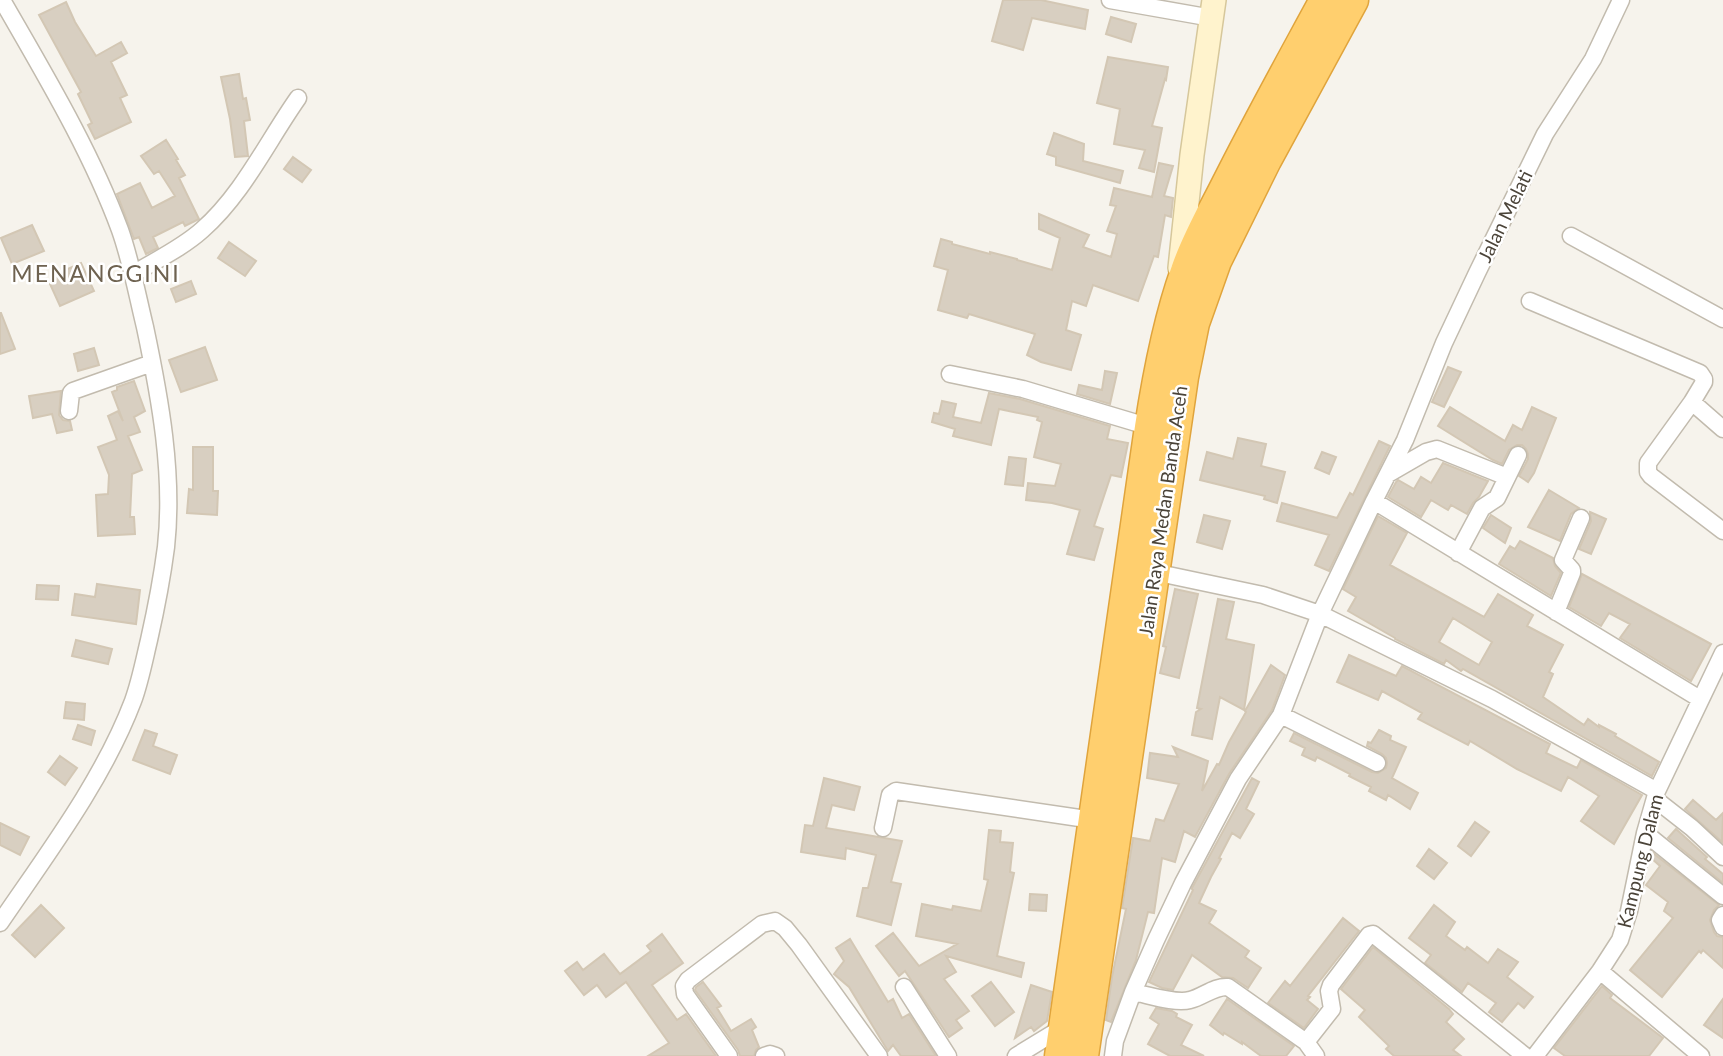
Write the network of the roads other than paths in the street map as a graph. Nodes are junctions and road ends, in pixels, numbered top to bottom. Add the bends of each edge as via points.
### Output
1 (2, 0) edge
2 (1110, 0) edge
3 (1325, 0) edge
4 (1353, 0) edge
5 (1621, 0) edge
6 (1213, 9) edge
7 (298, 98) dead end
8 (1571, 236) dead end
9 (133, 274) junction
10 (1530, 301) dead end
11 (1176, 302) junction
12 (1723, 319) edge
13 (152, 363) junction
14 (950, 374) dead end
15 (1692, 402) junction
16 (69, 411) dead end
17 (1150, 427) junction
18 (1723, 429) edge
19 (1518, 455) dead end
20 (1388, 474) junction
21 (1507, 477) junction
22 (1374, 501) junction
23 (1581, 517) dead end
24 (1723, 531) edge
25 (1458, 553) junction
26 (1154, 572) junction
27 (1556, 611) junction
28 (1320, 614) junction
29 (1721, 665) edge
30 (1700, 699) junction
31 (1282, 715) junction
32 (1377, 763) dead end
33 (1656, 795) junction
34 (1093, 820) junction
35 (883, 828) dead end
36 (1645, 833) junction
37 (1723, 857) edge
38 (1723, 896) edge
39 (1723, 915) edge
40 (0, 923) edge
41 (1723, 926) edge
42 (1600, 971) junction
43 (904, 987) dead end
44 (1133, 992) junction
45 (1078, 1040) edge
46 (1114, 1049) edge
47 (1311, 1049) edge
48 (729, 1056) edge
49 (764, 1056) edge
50 (776, 1056) edge
51 (879, 1056) edge
52 (948, 1056) edge
53 (1016, 1056) edge
54 (1060, 1056) edge
55 (1525, 1056) edge
56 (1535, 1056) edge
57 (1701, 1056) edge

1 - 9 street via 90,158
2 - 6 street
3 - 11 highway, Jalan Raya Medan Banda Aceh via 1214,210 1186,268
4 - 26 highway, Jalan Raya Medan Banda Aceh via 1266,160 1202,297 1183,377
5 - 20 street, Jalan Melati via 1593,59 1545,134 1444,343
6 - 11 street
7 - 9 street via 214,219
8 - 12 street
9 - 13 street
10 - 15 street via 1700,373 1704,382
11 - 17 highway, Jalan Raya Medan Banda Aceh
13 - 16 street via 75,390
13 - 40 street via 164,432 166,545 138,686 112,748 80,803
14 - 17 street via 1023,389
15 - 18 street
15 - 24 street via 1648,463 1648,472
17 - 34 highway, Jalan Raya Medan Banda Aceh
19 - 21 street
20 - 21 street via 1437,449
20 - 22 street, Jalan Melati
21 - 25 street via 1497,498 1481,509
22 - 25 street
22 - 28 street, Jalan Melati
23 - 27 street via 1563,560 1573,573
25 - 27 street
26 - 28 street via 1263,595
26 - 45 highway, Jalan Raya Medan Banda Aceh
27 - 30 street
28 - 31 street, Jalan Melati
28 - 33 street via 1492,699
29 - 30 street, Kampung Dalam
30 - 33 street, Kampung Dalam
31 - 32 street
31 - 44 street, Jalan Melati via 1238,779
33 - 36 street, Kampung Dalam
33 - 37 street
34 - 35 street via 896,791 890,794
34 - 45 highway, Jalan Raya Medan Banda Aceh
36 - 38 street
36 - 42 street, Kampung Dalam via 1625,927
39 - 41 street
42 - 56 street, Kampung Dalam
42 - 57 street
43 - 52 street
44 - 46 street, Jalan Melati
44 - 47 street via 1188,1001 1228,987
45 - 46 street
45 - 53 street
45 - 54 highway, Jalan Raya Medan Banda Aceh
47 - 55 street via 1332,1009 1331,985 1373,934
48 - 51 street via 684,986 762,924 775,921 799,945
49 - 50 street

